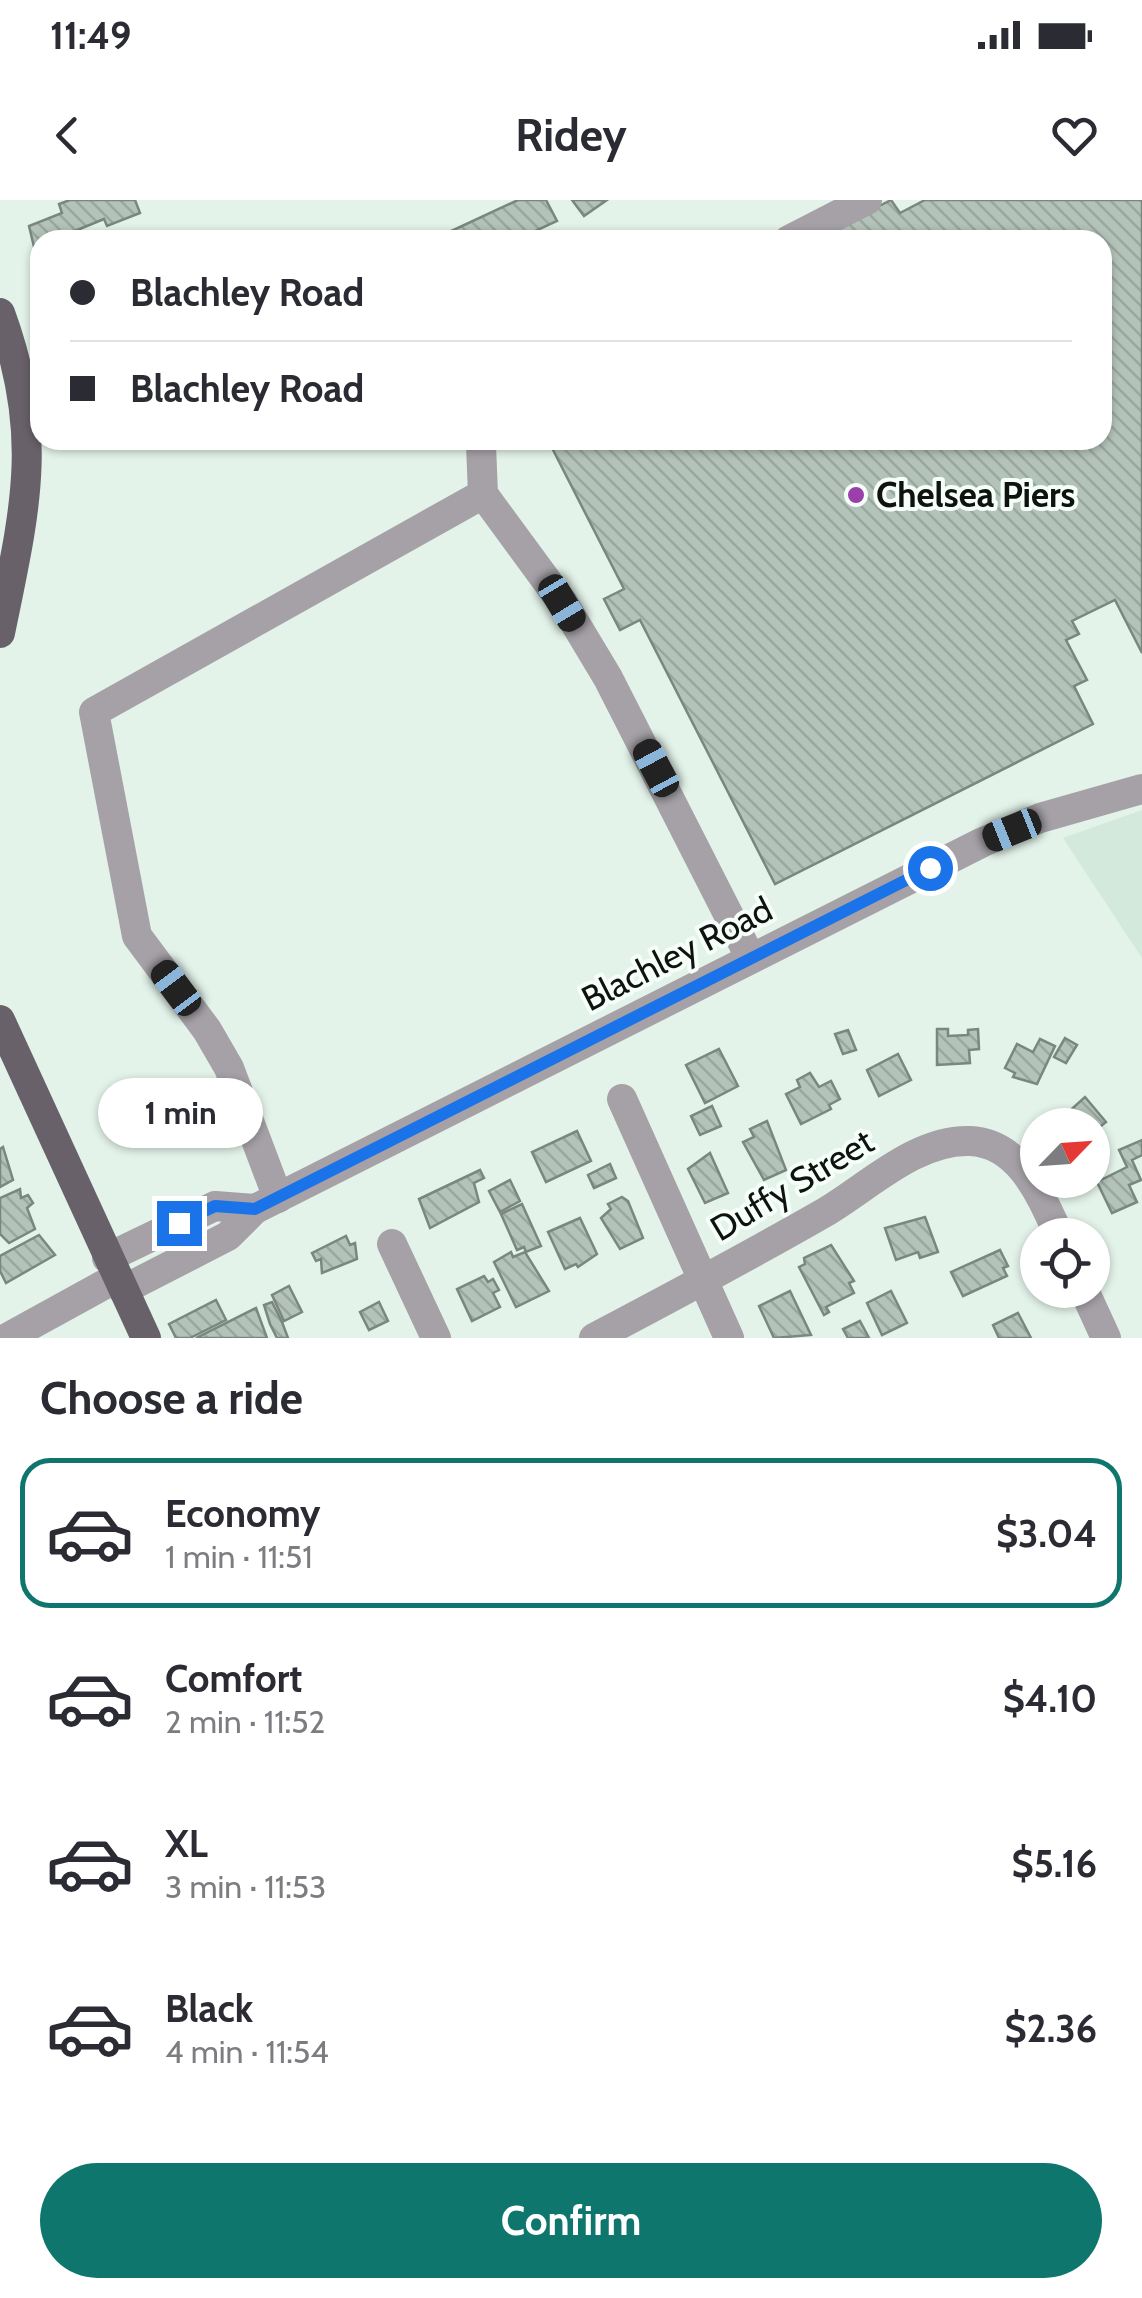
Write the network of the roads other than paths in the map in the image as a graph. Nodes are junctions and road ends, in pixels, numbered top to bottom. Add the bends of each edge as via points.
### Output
1 (868, 200) edge
2 (809, 230) edge
3 (0, 313) edge
4 (482, 450) edge
5 (483, 494) junction
6 (0, 629) edge
7 (1142, 789) edge
8 (750, 957) junction
9 (0, 1020) edge
10 (622, 1099) dead end
11 (266, 1203) junction
12 (1050, 1218) edge
13 (392, 1244) dead end
14 (115, 1275) junction
15 (702, 1281) junction
16 (1092, 1308) edge
17 (7, 1338) edge
18 (146, 1338) edge
19 (436, 1338) edge
20 (594, 1338) edge
21 (729, 1338) edge
22 (1106, 1338) edge

1 - 2 street
3 - 6 main road via 21,376 30,447
4 - 5 street
5 - 8 street via 608,678
5 - 11 street via 94,712 137,936 229,1068
7 - 8 street, Blachley Road via 983,842
8 - 11 street, Blachley Road
9 - 14 main road
10 - 15 street
11 - 14 street, Blachley Road via 215,1206
12 - 15 street, Duffy Street via 1029,1176 996,1148 948,1143 923,1151
13 - 19 street
14 - 17 street, Blachley Road
14 - 18 main road
15 - 20 street, Duffy Street
15 - 21 street
16 - 22 street

